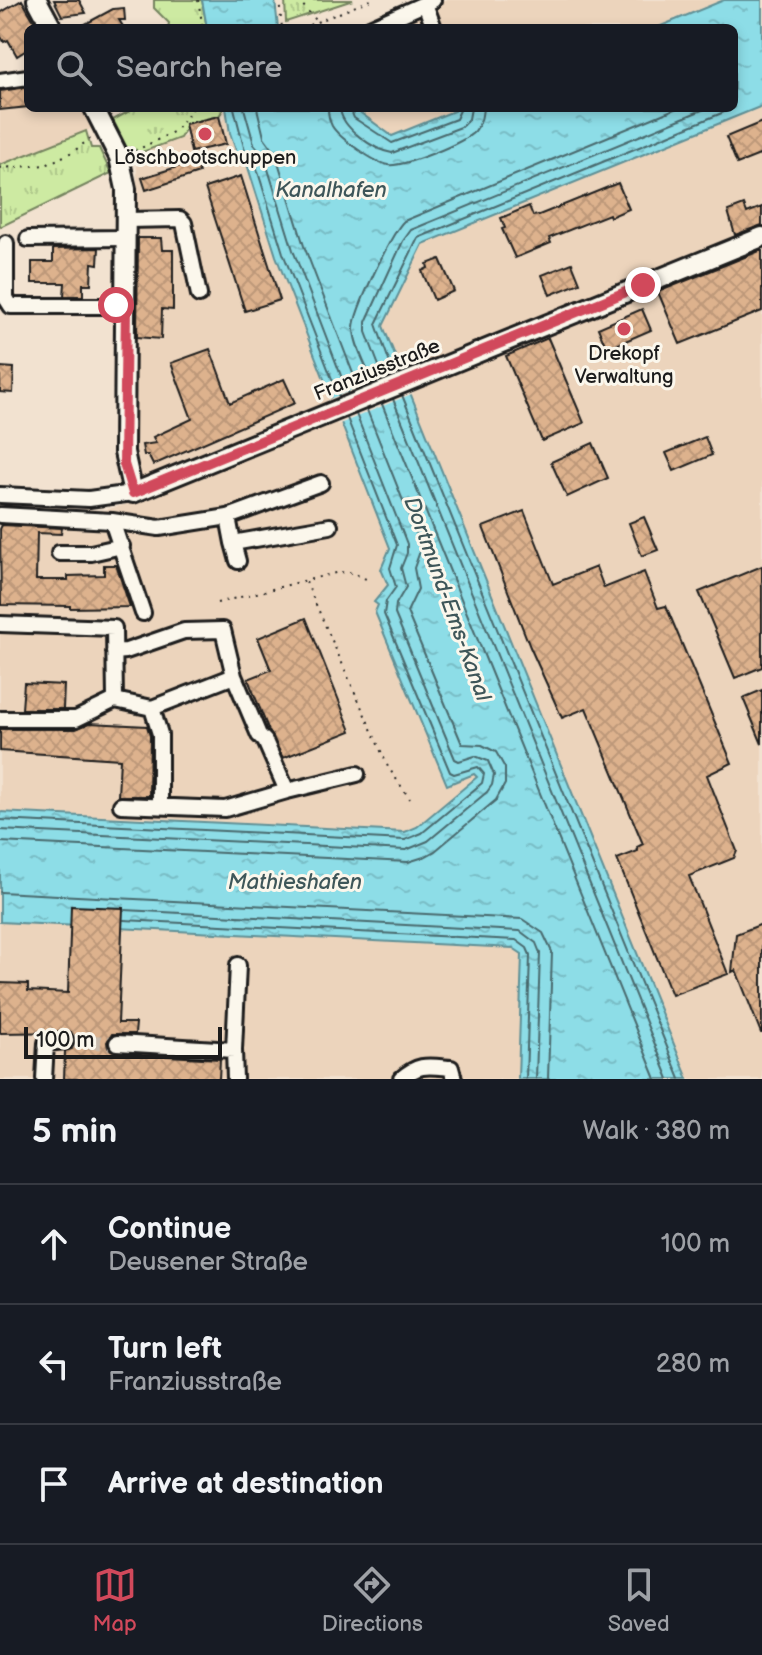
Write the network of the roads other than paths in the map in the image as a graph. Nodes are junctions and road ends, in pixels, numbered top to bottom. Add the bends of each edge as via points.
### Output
1 (37, 0) edge
2 (429, 2) edge
3 (50, 24) edge
4 (391, 24) edge
5 (433, 24) edge
6 (24, 78) edge
7 (0, 81) edge
8 (96, 112) edge
9 (126, 229) junction
10 (762, 237) edge
11 (28, 239) dead end
12 (6, 243) dead end
13 (199, 295) dead end
14 (126, 306) junction
15 (321, 483) dead end
16 (133, 493) junction
17 (0, 495) edge
18 (0, 515) edge
19 (228, 517) junction
20 (112, 521) junction
21 (330, 526) dead end
22 (233, 543) junction
23 (122, 546) junction
24 (59, 553) dead end
25 (238, 561) dead end
26 (143, 613) dead end
27 (0, 624) edge
28 (114, 652) junction
29 (234, 676) junction
30 (115, 700) junction
31 (152, 708) junction
32 (0, 719) edge
33 (357, 774) dead end
34 (287, 791) junction
35 (121, 805) dead end
36 (160, 806) junction
37 (238, 965) dead end
38 (66, 1041) dead end
39 (117, 1043) tunnel mouth
40 (234, 1050) junction
41 (44, 1079) edge
42 (236, 1079) edge
43 (401, 1079) edge
44 (454, 1079) edge

1 - 3 main road
2 - 4 street
2 - 5 street
6 - 7 street
8 - 9 main road via 119,157
9 - 11 street
9 - 13 street via 180,219
9 - 14 main road
10 - 16 main road, Franziusstraße
12 - 14 street via 6,298 11,306
14 - 16 main road via 124,464
15 - 19 street
16 - 17 street, Franziusstraße via 89,499
18 - 20 street
19 - 20 street via 159,528
19 - 22 street
20 - 23 street
21 - 22 street
22 - 25 street
23 - 24 street
23 - 26 street
27 - 28 street via 114,628
28 - 29 street via 184,631 223,630
28 - 30 street
29 - 31 street
29 - 34 street
30 - 31 street
30 - 32 street via 76,719
31 - 36 street via 160,734
33 - 34 street
34 - 36 street via 225,809
35 - 36 street
37 - 40 street
38 - 41 street via 46,1043
39 - 40 street
40 - 42 street
43 - 44 street via 415,1067 431,1066 451,1068

